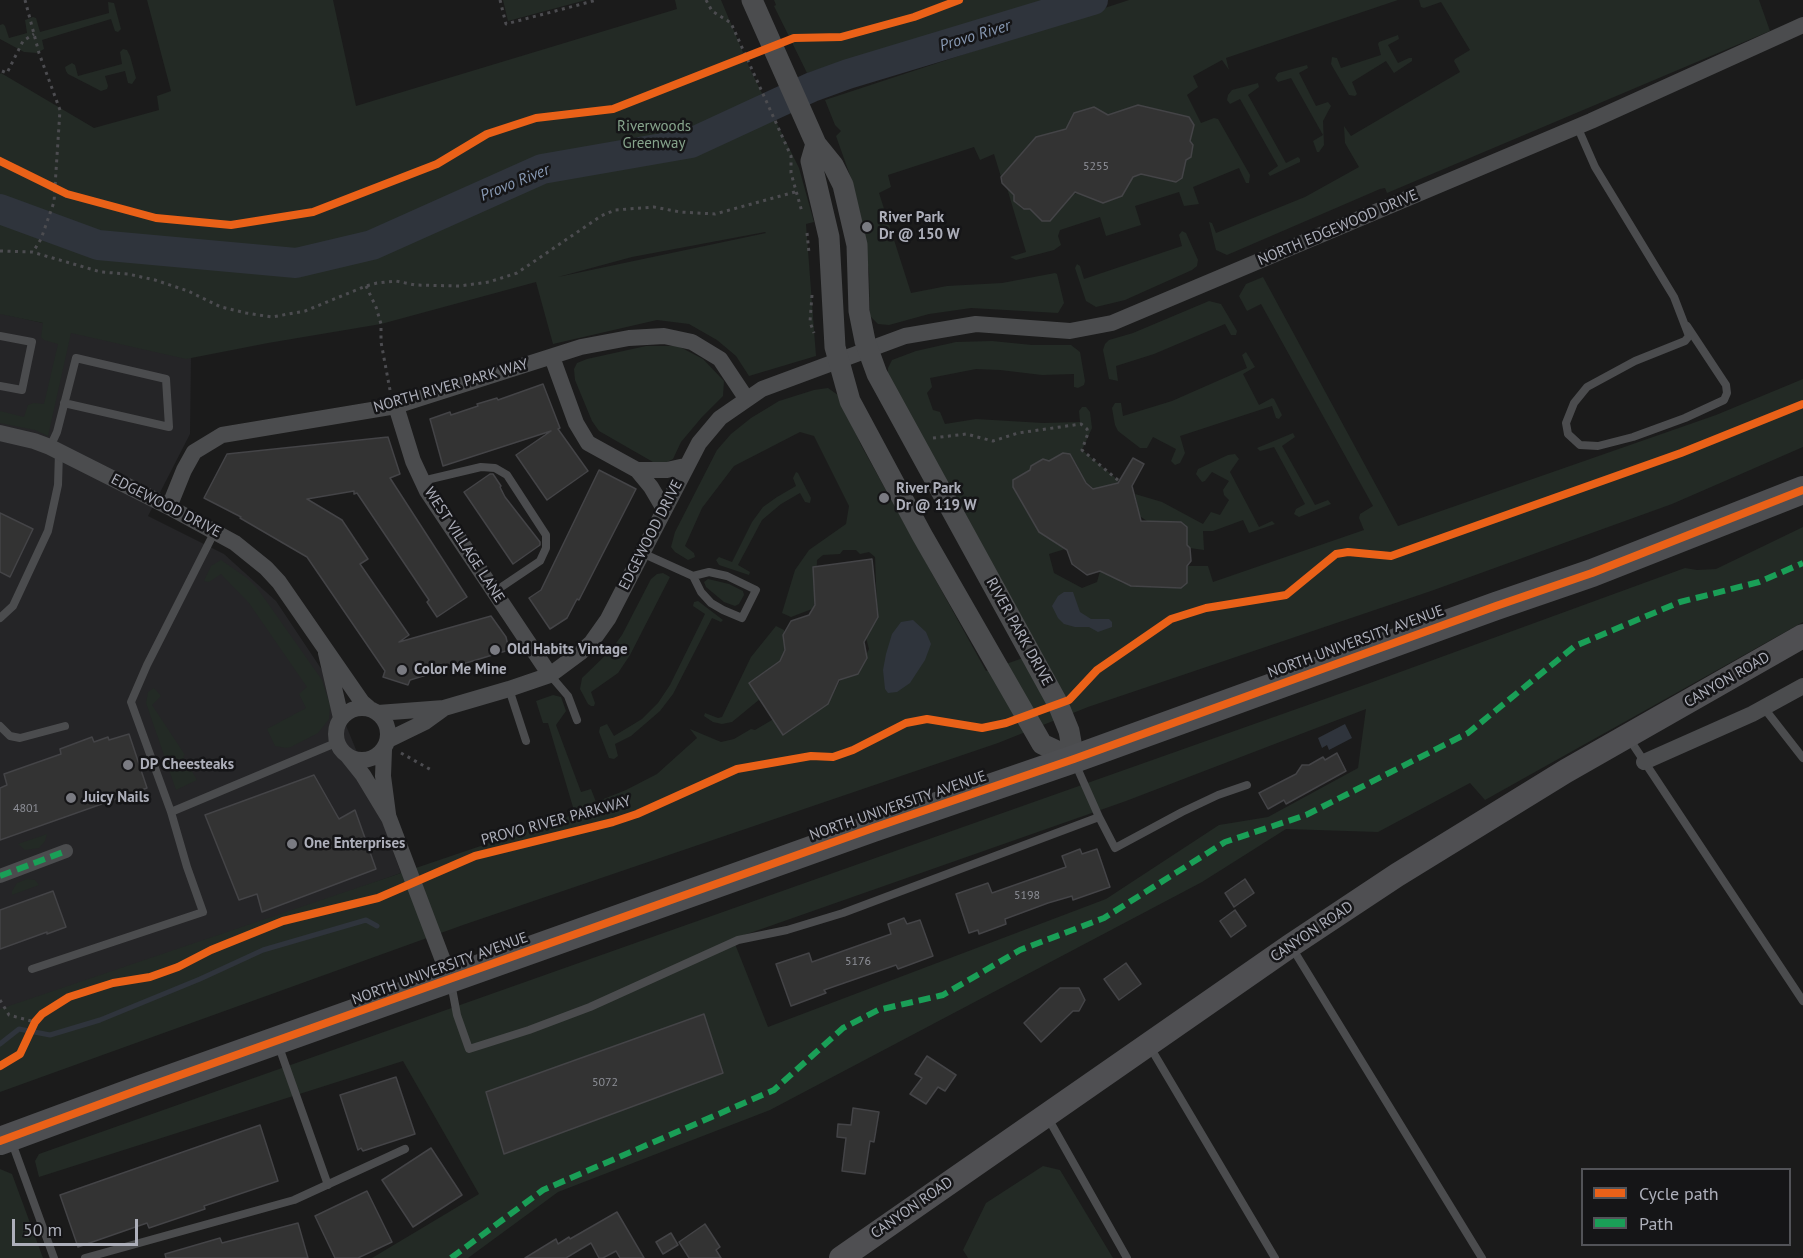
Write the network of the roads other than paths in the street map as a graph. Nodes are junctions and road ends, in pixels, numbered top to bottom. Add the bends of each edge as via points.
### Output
1 (752, 0) edge
2 (1803, 26) edge
3 (1577, 126) junction
4 (816, 144) junction
5 (1687, 326) junction
6 (0, 336) edge
7 (854, 356) junction
8 (552, 357) junction
9 (0, 386) edge
10 (746, 398) junction
11 (64, 403) junction
12 (396, 406) junction
13 (0, 433) edge
14 (54, 449) junction
15 (686, 466) junction
16 (636, 470) junction
17 (422, 481) junction
18 (1803, 490) edge
19 (169, 507) junction
20 (664, 509) junction
21 (215, 531) junction
22 (642, 553) junction
23 (693, 576) junction
24 (494, 592) junction
25 (0, 618) edge
26 (1803, 636) edge
27 (324, 649) junction
28 (550, 675) junction
29 (1803, 686) edge
30 (509, 689) junction
31 (444, 708) junction
32 (1764, 708) junction
33 (374, 710) junction
34 (341, 718) junction
35 (577, 720) dead end
36 (0, 726) edge
37 (65, 726) dead end
38 (1628, 736) junction
39 (526, 741) dead end
40 (386, 745) junction
41 (342, 749) junction
42 (1803, 758) edge
43 (1074, 759) junction
44 (1644, 762) junction
45 (1247, 784) dead end
46 (171, 812) junction
47 (1099, 816) junction
48 (389, 818) junction
49 (66, 851) dead end
50 (0, 876) edge
51 (1290, 946) junction
52 (32, 969) dead end
53 (450, 979) junction
54 (1803, 1001) edge
55 (277, 1041) junction
56 (1149, 1044) junction
57 (1047, 1114) junction
58 (5, 1139) edge
59 (405, 1149) dead end
60 (328, 1185) junction
61 (54, 1258) edge
62 (85, 1258) edge
63 (841, 1258) edge
64 (1127, 1258) edge
65 (1275, 1258) edge
66 (1482, 1258) edge

1 - 4 street
2 - 3 street, NORTH EDGEWOOD DRIVE
3 - 5 lane via 1595,167 1674,297
3 - 7 street, NORTH EDGEWOOD DRIVE via 1112,323 1070,331 976,324 905,336
4 - 7 street via 843,185 857,245 859,311
4 - 7 street via 811,161 829,237 836,347
5 - 5 lane via 1689,336 1685,341 1635,361 1587,387 1574,403 1566,423 1568,434 1580,445 1598,446 1633,437 1724,400 1726,385
6 - 9 lane via 32,342 22,390
7 - 10 street, EDGEWOOD DRIVE
7 - 43 street, RIVER PARK DRIVE via 877,374 1058,704 1069,731
7 - 43 street via 850,401 873,447 1042,744
8 - 10 street, NORTH RIVER PARK WAY via 581,347 664,336 692,342 720,359
8 - 12 street, NORTH RIVER PARK WAY
8 - 16 street via 576,423 588,443
10 - 15 street, EDGEWOOD DRIVE via 708,430
11 - 11 lane via 123,416 170,427 166,379 76,357
11 - 14 lane
12 - 17 street, WEST VILLAGE LANE
12 - 19 street, NORTH RIVER PARK WAY via 222,435 194,452
13 - 14 street, EDGEWOOD DRIVE
14 - 19 street, EDGEWOOD DRIVE
14 - 25 lane via 58,485 48,531 13,606
15 - 16 street
15 - 20 street, EDGEWOOD DRIVE
16 - 20 street
17 - 24 street, WEST VILLAGE LANE
17 - 24 lane via 481,467 495,468 507,475 546,535 540,561
18 - 43 highway, NORTH UNIVERSITY AVENUE via 1592,573
19 - 21 street, EDGEWOOD DRIVE
20 - 22 street, EDGEWOOD DRIVE
21 - 27 street, EDGEWOOD DRIVE via 273,575
21 - 46 lane via 131,702
22 - 23 lane
22 - 28 street, EDGEWOOD DRIVE via 601,631
23 - 23 lane via 711,603 742,618 756,590 727,576 709,572
24 - 28 street, WEST VILLAGE LANE
26 - 38 main road, CANYON ROAD
27 - 33 street, EDGEWOOD DRIVE via 362,702
27 - 34 street, EDGEWOOD DRIVE
28 - 30 street, EDGEWOOD DRIVE
28 - 35 lane via 568,696
29 - 32 street
30 - 31 street, EDGEWOOD DRIVE
30 - 39 lane
31 - 33 street, EDGEWOOD DRIVE
31 - 40 street, EDGEWOOD DRIVE
32 - 42 lane
32 - 44 street
33 - 34 street via 359,708
33 - 40 street via 385,720
34 - 41 street via 337,727
36 - 37 lane via 10,736 20,738
38 - 44 lane
38 - 51 main road, CANYON ROAD via 1492,815
40 - 41 street via 366,760 356,759
40 - 48 street via 383,776
41 - 46 lane
41 - 48 street
43 - 47 lane
43 - 53 highway, NORTH UNIVERSITY AVENUE
44 - 54 lane
45 - 47 lane via 1114,848
46 - 52 lane via 203,912
47 - 53 lane via 843,913 738,940 590,1007 469,1049
48 - 53 street
49 - 50 street
51 - 56 main road, CANYON ROAD
51 - 66 lane
53 - 55 highway, NORTH UNIVERSITY AVENUE
55 - 58 highway, NORTH UNIVERSITY AVENUE
55 - 60 lane
56 - 57 main road, CANYON ROAD
56 - 65 lane
57 - 63 main road, CANYON ROAD
57 - 64 lane
58 - 61 lane
59 - 60 lane
60 - 62 lane via 294,1200

